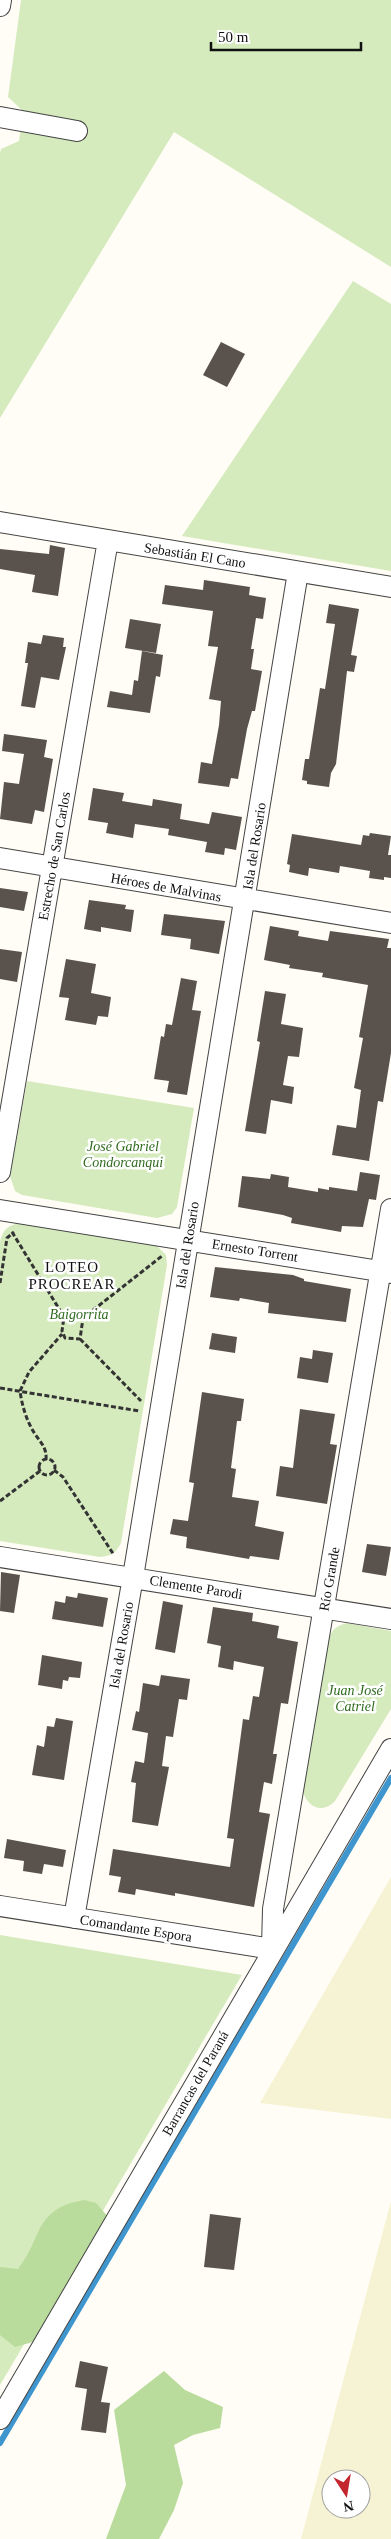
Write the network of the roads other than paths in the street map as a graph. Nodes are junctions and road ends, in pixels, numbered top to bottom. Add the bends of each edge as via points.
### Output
1 (1, 0) edge
2 (0, 6) edge
3 (0, 117) edge
4 (77, 131) dead end
5 (0, 522) edge
6 (108, 540) junction
7 (298, 572) junction
8 (391, 587) edge
9 (0, 858) edge
10 (52, 867) junction
11 (245, 900) junction
12 (391, 924) edge
13 (0, 1172) edge
14 (391, 1209) edge
15 (0, 1210) edge
16 (187, 1239) junction
17 (386, 1272) edge
18 (0, 1557) edge
19 (133, 1577) junction
20 (324, 1608) junction
21 (391, 1619) edge
22 (391, 1749) edge
23 (0, 1906) edge
24 (74, 1918) junction
25 (272, 1950) junction
26 (0, 2419) edge

1 - 2 street
3 - 4 street
5 - 6 street, Sebastián El Cano
6 - 7 street, Sebastián El Cano
6 - 10 street, Estrecho de San Carlos
7 - 8 street, Sebastián El Cano
7 - 11 street, Isla del Rosario
9 - 10 street, Héroes de Malvinas
10 - 11 street, Héroes de Malvinas
10 - 13 street, Estrecho de San Carlos
11 - 12 street, Héroes de Malvinas
11 - 16 street, Isla del Rosario
14 - 17 street, Río Grande
15 - 16 street, Ernesto Torrent
16 - 17 street, Ernesto Torrent
16 - 19 street, Isla del Rosario
17 - 20 street, Río Grande
18 - 19 street, Clemente Parodi
19 - 20 street, Clemente Parodi
19 - 24 street, Isla del Rosario
20 - 21 street, Clemente Parodi
20 - 25 street, Río Grande via 273,1909
22 - 25 street, Barrancas del Paraná
23 - 24 street, Comandante Espora
24 - 25 street, Comandante Espora
25 - 26 street, Barrancas del Paraná

